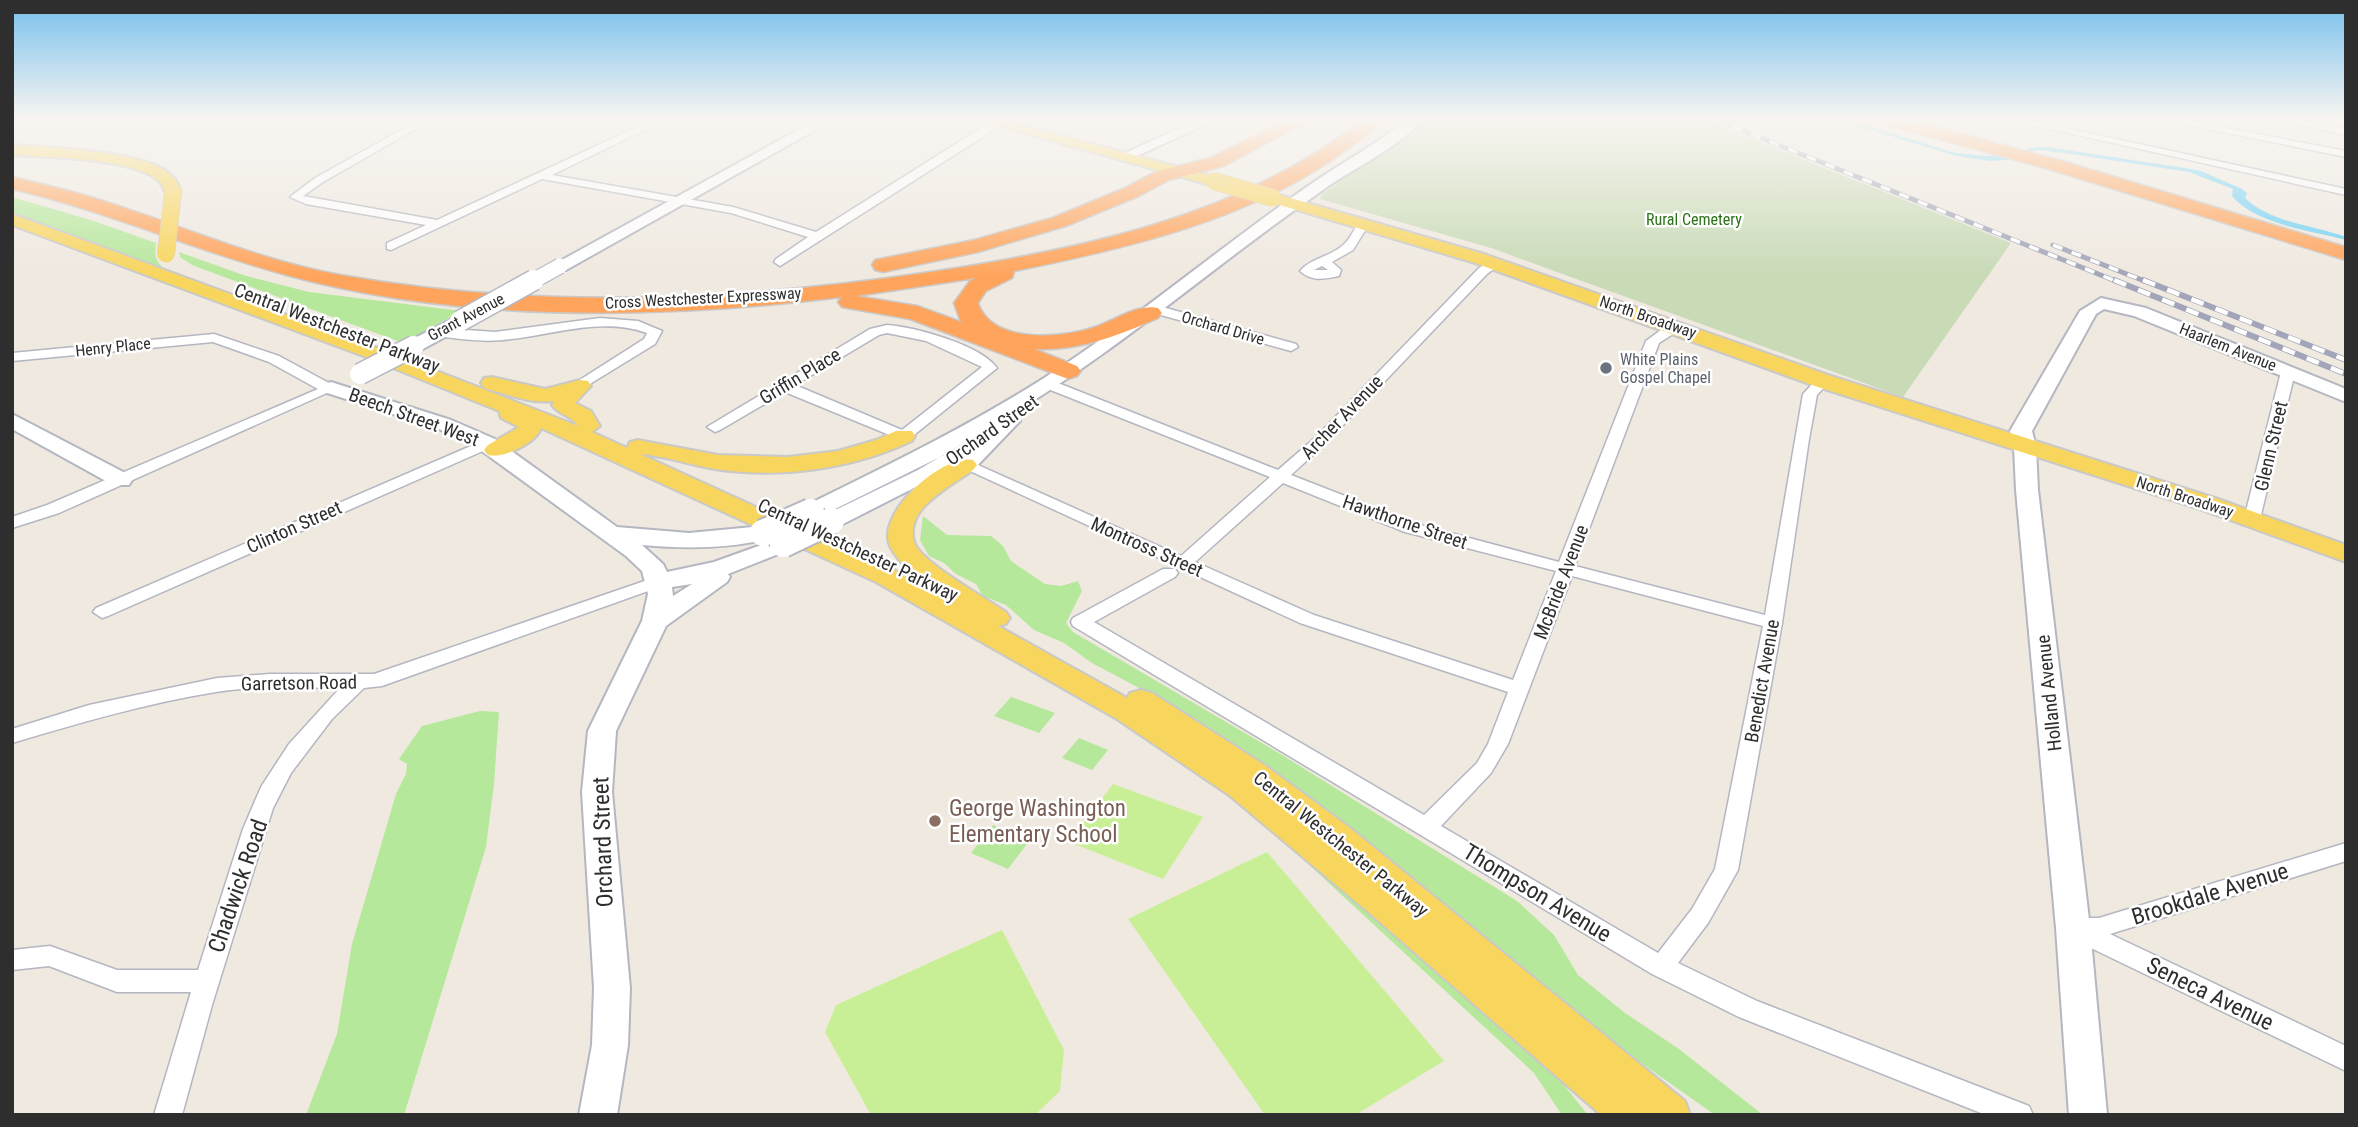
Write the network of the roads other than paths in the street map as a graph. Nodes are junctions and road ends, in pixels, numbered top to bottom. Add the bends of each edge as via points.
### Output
1 (24, 172) edge
2 (155, 172) edge
3 (334, 172) edge
4 (551, 172) edge
5 (733, 172) edge
6 (918, 172) edge
7 (1183, 172) joint
8 (1266, 172) edge
9 (1297, 172) edge
10 (1342, 172) edge
11 (2081, 172) edge
12 (2085, 172) edge
13 (2250, 172) edge
14 (541, 176) junction
15 (12, 183) edge
16 (173, 192) joint
17 (2346, 192) edge
18 (12, 194) edge
19 (680, 200) junction
20 (1296, 204) junction
21 (12, 219) edge
22 (439, 224) junction
23 (1359, 230) junction
24 (817, 236) junction
25 (391, 246) dead end
26 (2346, 247) edge
27 (222, 249) junction
28 (2346, 254) edge
29 (1042, 259) junction
30 (780, 262) dead end
31 (1324, 262) dead end
32 (1494, 264) junction
33 (673, 288) junction
34 (730, 300) junction
35 (2109, 303) joint
36 (1152, 311) junction
37 (1674, 327) junction
38 (438, 332) junction
39 (995, 334) junction
40 (214, 338) joint
41 (1291, 347) dead end
42 (12, 356) edge
43 (2288, 372) junction
44 (1064, 374) junction
45 (456, 379) junction
46 (1823, 381) junction
47 (580, 386) junction
48 (783, 386) junction
49 (331, 388) junction
50 (2346, 396) edge
51 (12, 420) edge
52 (589, 426) junction
53 (715, 427) dead end
54 (904, 436) junction
55 (2025, 447) junction
56 (625, 448) junction
57 (497, 450) junction
58 (951, 458) junction
59 (1282, 478) junction
60 (121, 480) junction
61 (53, 509) junction
62 (2252, 519) junction
63 (12, 523) edge
64 (12, 532) edge
65 (612, 534) junction
66 (773, 538) junction
67 (2346, 554) edge
68 (740, 563) junction
69 (1176, 568) junction
70 (1566, 570) junction
71 (659, 581) junction
72 (102, 612) dead end
73 (996, 618) junction
74 (655, 621) junction
75 (1080, 622) joint
76 (1773, 623) junction
77 (357, 683) junction
78 (1519, 689) junction
79 (12, 736) edge
80 (1427, 826) junction
81 (2346, 852) edge
82 (2073, 928) junction
83 (12, 960) edge
84 (1661, 967) junction
85 (205, 981) junction
86 (2346, 1059) edge
87 (168, 1115) edge
88 (598, 1115) edge
89 (1632, 1115) edge
90 (1670, 1115) edge
91 (2019, 1115) edge
92 (2088, 1115) edge

1 - 33 highway, Cross Westchester Expressway via 96,187 249,240 369,270 505,285
2 - 16 main road, Central Westchester Parkway via 171,181
3 - 22 street via 295,197
4 - 14 street
5 - 19 street, Grant Avenue
6 - 24 street
7 - 20 main road, North Broadway, bridge
7 - 33 highway via 1162,176 1059,222 952,252 852,270
8 - 33 highway, Cross Westchester Expressway via 1163,214 981,258 782,283
9 - 29 highway, Cross Westchester Expressway via 1237,201 1140,234
10 - 20 street, Orchard Street
11 - 28 highway
12 - 26 highway
13 - 17 street
14 - 19 street
14 - 22 street
15 - 27 highway, Cross Westchester Expressway via 89,203
16 - 45 main road, Central Westchester Parkway, bridge via 169,261
18 - 27 highway
19 - 24 street via 733,209
19 - 38 street, Grant Avenue, bridge
20 - 23 main road, North Broadway
20 - 36 street, Orchard Street
21 - 45 main road, Central Westchester Parkway
22 - 25 street
23 - 31 street via 1349,247
23 - 32 main road, North Broadway via 1389,231
24 - 30 street
27 - 34 highway, Cross Westchester Expressway via 335,280 446,296 584,303
29 - 34 highway, Cross Westchester Expressway via 882,286
29 - 39 highway via 986,281 968,297 966,309 971,320
32 - 37 main road, North Broadway
32 - 59 street, Archer Avenue
34 - 44 highway via 750,304 835,301 893,307 929,317
35 - 43 street, Haarlem Avenue
35 - 55 street, Holland Avenue via 2089,311 2021,431
36 - 39 highway via 1101,335 1073,341 1032,342
36 - 41 street, Orchard Drive
36 - 44 street, Orchard Street
37 - 46 main road, North Broadway
37 - 70 street, McBride Avenue via 1653,341
38 - 47 street via 499,337 598,323 655,331 650,341
38 - 49 street, Grant Avenue, bridge
39 - 44 highway
40 - 42 street, Henry Place
40 - 49 street, Beech Street West via 274,359
43 - 50 street, Haarlem Avenue
43 - 62 street, Glenn Street
44 - 58 street, Orchard Street
44 - 58 street, Orchard Street via 1010,421
44 - 59 street, Hawthorne Street
45 - 47 main road via 541,397
45 - 52 main road, Central Westchester Parkway
45 - 56 main road, Central Westchester Parkway
45 - 57 main road via 478,399 530,424 523,437
46 - 55 main road, North Broadway
46 - 76 street, Benedict Avenue via 1810,394 1805,416
47 - 52 main road via 563,405 583,416
48 - 53 street, Griffin Place
48 - 54 street, Montross Street
48 - 54 street, Griffin Place via 886,328 906,330 986,362 990,368
49 - 57 street, Beech Street West via 444,424
49 - 60 street, Grant Avenue
51 - 60 street
52 - 56 main road, Central Westchester Parkway
54 - 56 main road via 838,457 756,466 718,463 659,447
54 - 58 street, Montross Street
55 - 62 main road, North Broadway
55 - 82 street, Holland Avenue
56 - 57 main road via 548,442
56 - 73 main road, Central Westchester Parkway via 872,554
56 - 89 main road, Central Westchester Parkway via 885,576 1128,712 1300,833
57 - 65 street, Beech Street West
57 - 72 street, Clinton Street
58 - 66 street, Orchard Street, bridge
58 - 69 street, Montross Street
58 - 73 main road via 907,511 901,542 914,561
59 - 69 street, Archer Avenue
59 - 70 street, Hawthorne Street via 1411,528
60 - 61 street, Grant Avenue
61 - 63 street, Grant Avenue
61 - 64 street, Grant Avenue
62 - 67 main road, North Broadway
65 - 66 street via 659,541
65 - 71 street, Beech Street West via 646,560
66 - 68 street, Orchard Street
66 - 71 street, Orchard Street via 676,570
68 - 71 street, Orchard Street via 692,578
68 - 74 street
69 - 75 street, Archer Avenue
69 - 78 street, Montross Street via 1351,636
70 - 76 street, Hawthorne Street
70 - 78 street, McBride Avenue
71 - 74 street, Orchard Street via 661,599
71 - 77 street, Garretson Road via 393,676
73 - 90 main road, Central Westchester Parkway via 1116,685 1255,774 1338,837
74 - 88 street, Orchard Street via 602,731 597,792 612,988 610,1045
75 - 80 street, Thompson Avenue
76 - 84 street, Benedict Avenue via 1726,870 1700,916
77 - 79 street, Garretson Road via 217,685 89,712
77 - 85 street, Chadwick Road via 308,731 283,768 254,828
78 - 80 street, McBride Avenue via 1484,768
80 - 84 street, Thompson Avenue
81 - 82 street, Brookdale Avenue via 2099,928
82 - 86 street, Seneca Avenue
82 - 92 street, Holland Avenue
83 - 85 street via 50,956 117,981
84 - 91 street, Thompson Avenue via 1748,1009
85 - 87 street, Chadwick Road

